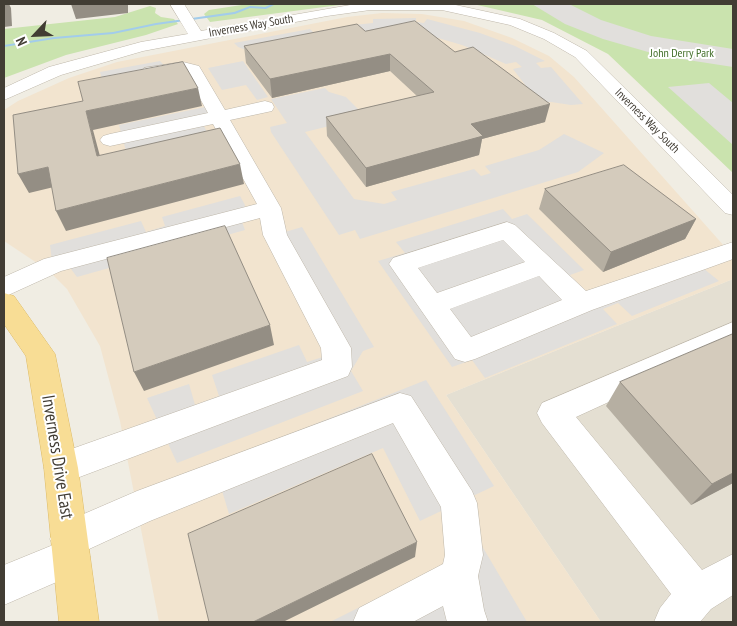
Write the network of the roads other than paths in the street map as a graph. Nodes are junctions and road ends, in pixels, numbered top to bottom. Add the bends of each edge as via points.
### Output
1 (442, 5) edge
2 (180, 8) edge
3 (194, 31) junction
4 (55, 72) junction
5 (130, 76) edge
6 (102, 82) edge
7 (4, 95) edge
8 (264, 106) dead end
9 (224, 125) junction
10 (110, 140) dead end
11 (200, 140) edge
12 (270, 208) junction
13 (733, 208) edge
14 (733, 250) edge
15 (544, 264) junction
16 (4, 288) edge
17 (4, 303) edge
18 (582, 303) junction
19 (432, 305) junction
20 (733, 333) edge
21 (61, 468) junction
22 (70, 548) junction
23 (733, 573) edge
24 (459, 576) junction
25 (4, 585) edge
26 (686, 609) edge
27 (79, 622) edge
28 (373, 622) edge
29 (468, 622) edge

1 - 3 street, Inverness Way South via 370,6
1 - 13 street, Inverness Way South via 515,22 550,36 581,54
2 - 3 street
3 - 4 street, Inverness Way South
4 - 6 street via 82,83
4 - 7 street, Inverness Way South
5 - 9 street via 183,67 193,70
8 - 9 street
9 - 10 street
9 - 11 street
9 - 12 street
12 - 16 street via 53,264
12 - 21 street via 275,235 336,348 337,367
14 - 18 street
15 - 18 street
15 - 19 street
15 - 19 street via 508,230 402,264
17 - 21 main road, Inverness Drive East via 40,354
18 - 19 street via 465,351
20 - 26 street via 553,413
21 - 22 main road, Inverness Drive East
22 - 24 street via 137,509 400,406 459,503 464,556
22 - 25 street
22 - 27 main road, Inverness Drive East
23 - 26 street
24 - 28 street
24 - 29 street via 464,615

